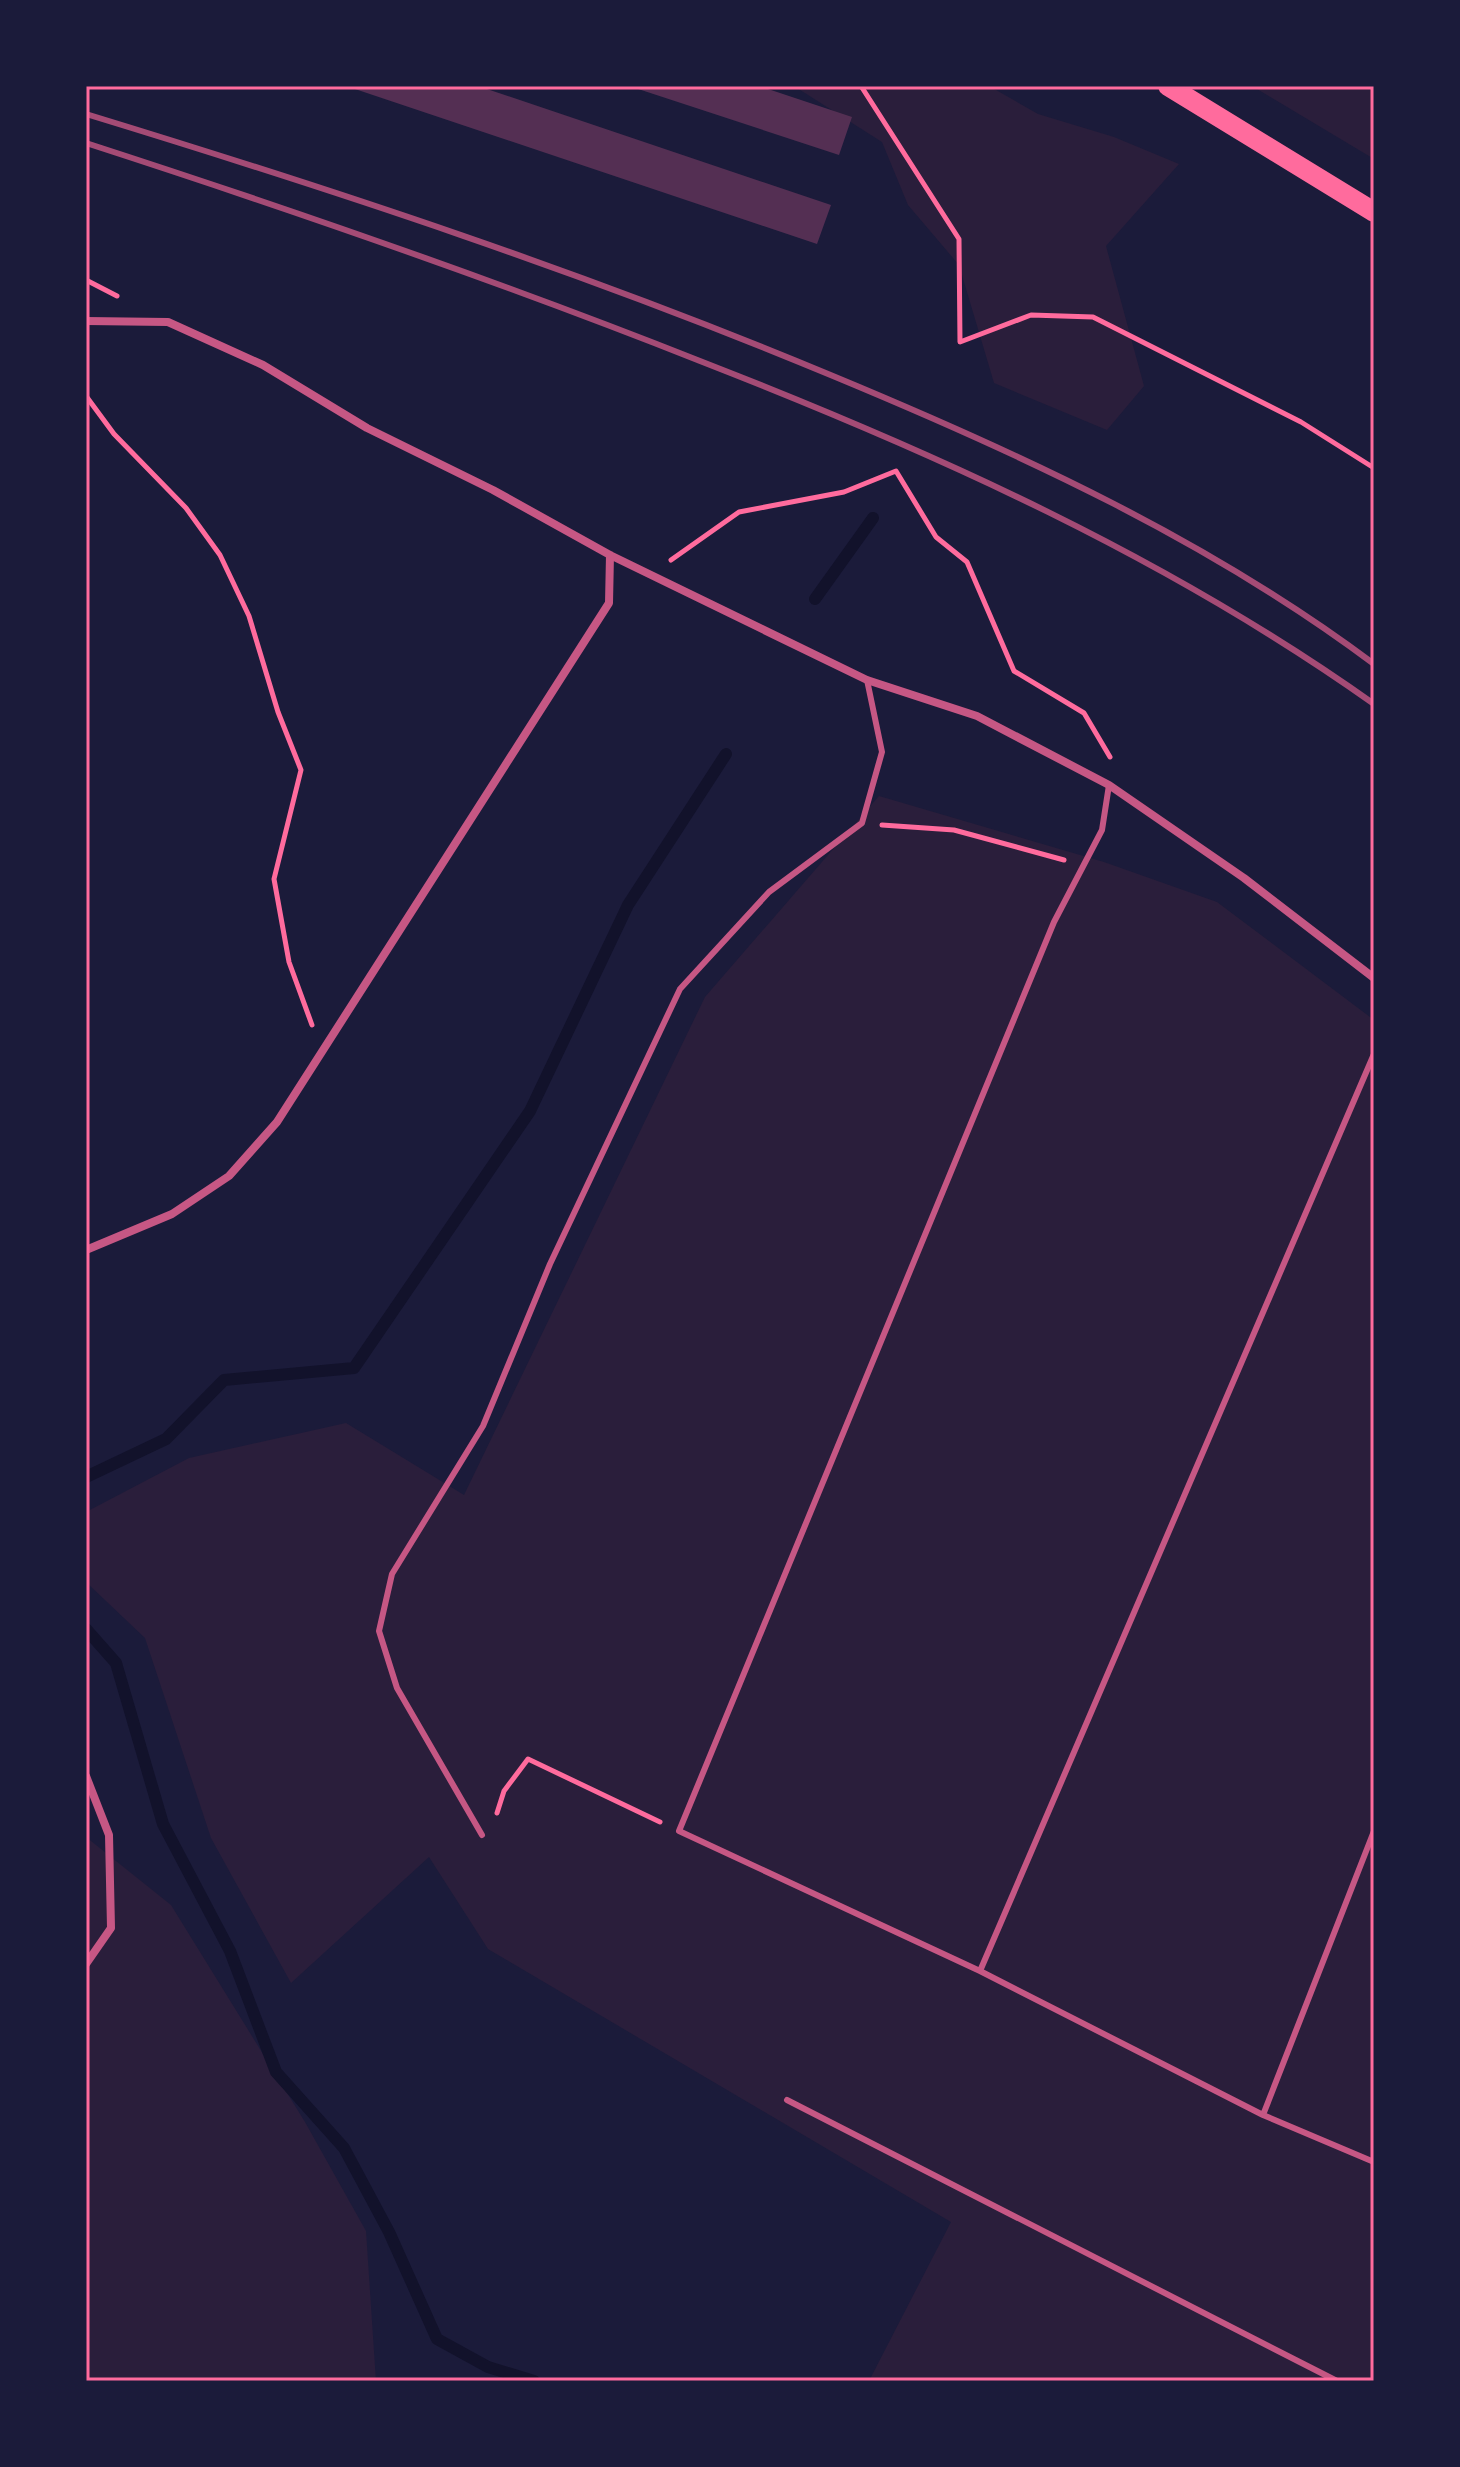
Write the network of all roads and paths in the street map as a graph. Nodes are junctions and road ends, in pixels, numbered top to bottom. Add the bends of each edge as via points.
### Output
1 (861, 86) edge
2 (1168, 86) edge
3 (1374, 212) edge
4 (86, 321) edge
5 (86, 396) edge
6 (1374, 468) edge
7 (610, 555) junction
8 (651, 575) junction
9 (867, 680) junction
10 (1109, 785) junction
11 (862, 823) junction
12 (1084, 865) junction
13 (1374, 978) edge
14 (1374, 1054) edge
15 (318, 1057) junction
16 (86, 1250) edge
17 (86, 1776) edge
18 (679, 1831) junction
19 (1374, 1831) edge
20 (482, 1835) joint
21 (86, 1964) edge
22 (980, 1971) junction
23 (787, 2100) dead end
24 (1263, 2115) junction
25 (1374, 2162) edge
26 (1337, 2381) edge

1 - 6 path via 959,239 960,342 1031,315 1093,317 1301,422
2 - 3 main road
4 - 7 street via 168,322 263,365 367,428
5 - 15 path via 114,434 186,508 220,555 249,616 301,770 274,879 289,962 310,1015
7 - 8 street
7 - 15 street via 609,603
8 - 9 street
8 - 10 path via 739,512 844,492 896,471 936,537 967,562 1014,671 1084,713 1110,757
9 - 10 street via 977,716
9 - 11 lane via 882,752
10 - 12 lane via 1102,830
10 - 13 street via 1244,878
11 - 12 path via 954,830
11 - 20 lane via 769,892 680,989 550,1264 483,1426 392,1574 379,1631 397,1688
12 - 18 lane via 1054,922
14 - 22 lane
15 - 16 street via 277,1122 229,1176 172,1214
17 - 21 street via 109,1835 111,1928
18 - 20 path via 528,1759
18 - 22 lane
19 - 24 lane
22 - 24 lane
23 - 26 lane
24 - 25 lane

